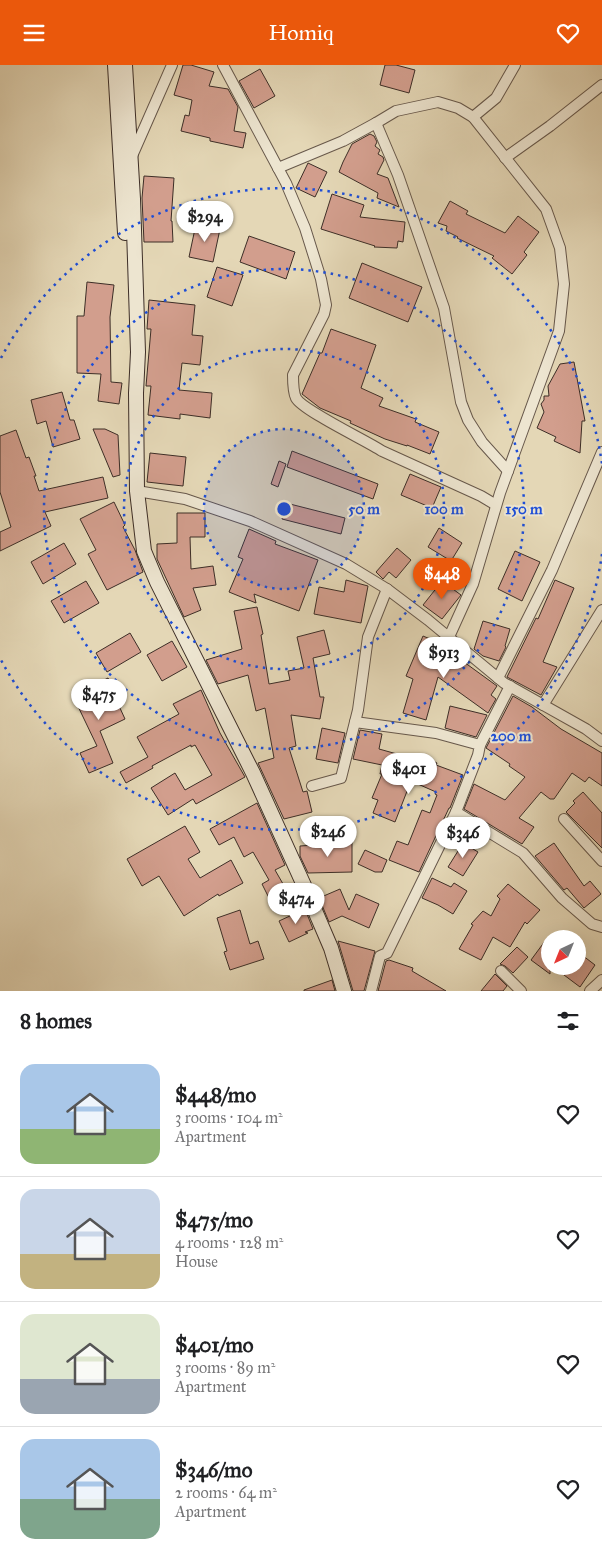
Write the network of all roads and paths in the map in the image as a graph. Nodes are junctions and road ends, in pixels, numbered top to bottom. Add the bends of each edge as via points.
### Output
1 (115, 65) edge
2 (125, 65) edge
3 (172, 65) edge
4 (223, 65) edge
5 (514, 65) edge
6 (602, 85) edge
7 (473, 117) junction
8 (376, 123) junction
9 (505, 158) junction
10 (130, 159) junction
11 (278, 169) junction
12 (136, 393) junction
13 (602, 451) edge
14 (508, 471) junction
15 (137, 491) junction
16 (496, 505) junction
17 (387, 589) junction
18 (602, 611) edge
19 (449, 637) junction
20 (498, 678) junction
21 (510, 686) junction
22 (543, 705) junction
23 (355, 721) junction
24 (602, 741) edge
25 (480, 745) junction
26 (312, 786) dead end
27 (456, 812) junction
28 (564, 819) dead end
29 (602, 861) edge
30 (602, 927) edge
31 (501, 971) dead end
32 (602, 980) edge
33 (344, 991) edge
34 (371, 991) edge
35 (521, 991) edge
36 (590, 991) edge

1 - 12 main road via 130,356
2 - 10 main road
3 - 10 street
4 - 11 street
5 - 7 street via 496,98
6 - 9 street
7 - 8 street via 438,102 396,111
7 - 9 street
8 - 11 street
8 - 14 street via 398,175 444,308 461,402 482,442
9 - 14 street via 546,209 560,248 564,284 559,331
10 - 12 main road via 138,352
11 - 16 street via 305,228 326,305 293,375 296,399 382,451
12 - 15 main road
13 - 20 street via 552,570
14 - 16 street
15 - 17 street via 185,499 250,521 346,564
15 - 33 main road via 144,551 149,565 253,773 331,948
16 - 19 street via 473,584
17 - 19 street
17 - 23 street via 368,637
18 - 22 street
19 - 20 street
20 - 21 street
21 - 22 street
21 - 25 street
22 - 24 street
23 - 25 street via 436,733
23 - 26 street via 341,778
25 - 27 street
27 - 30 street via 523,853 562,898 592,924
27 - 34 street via 388,953 380,957
28 - 29 street
31 - 35 street
32 - 36 street

